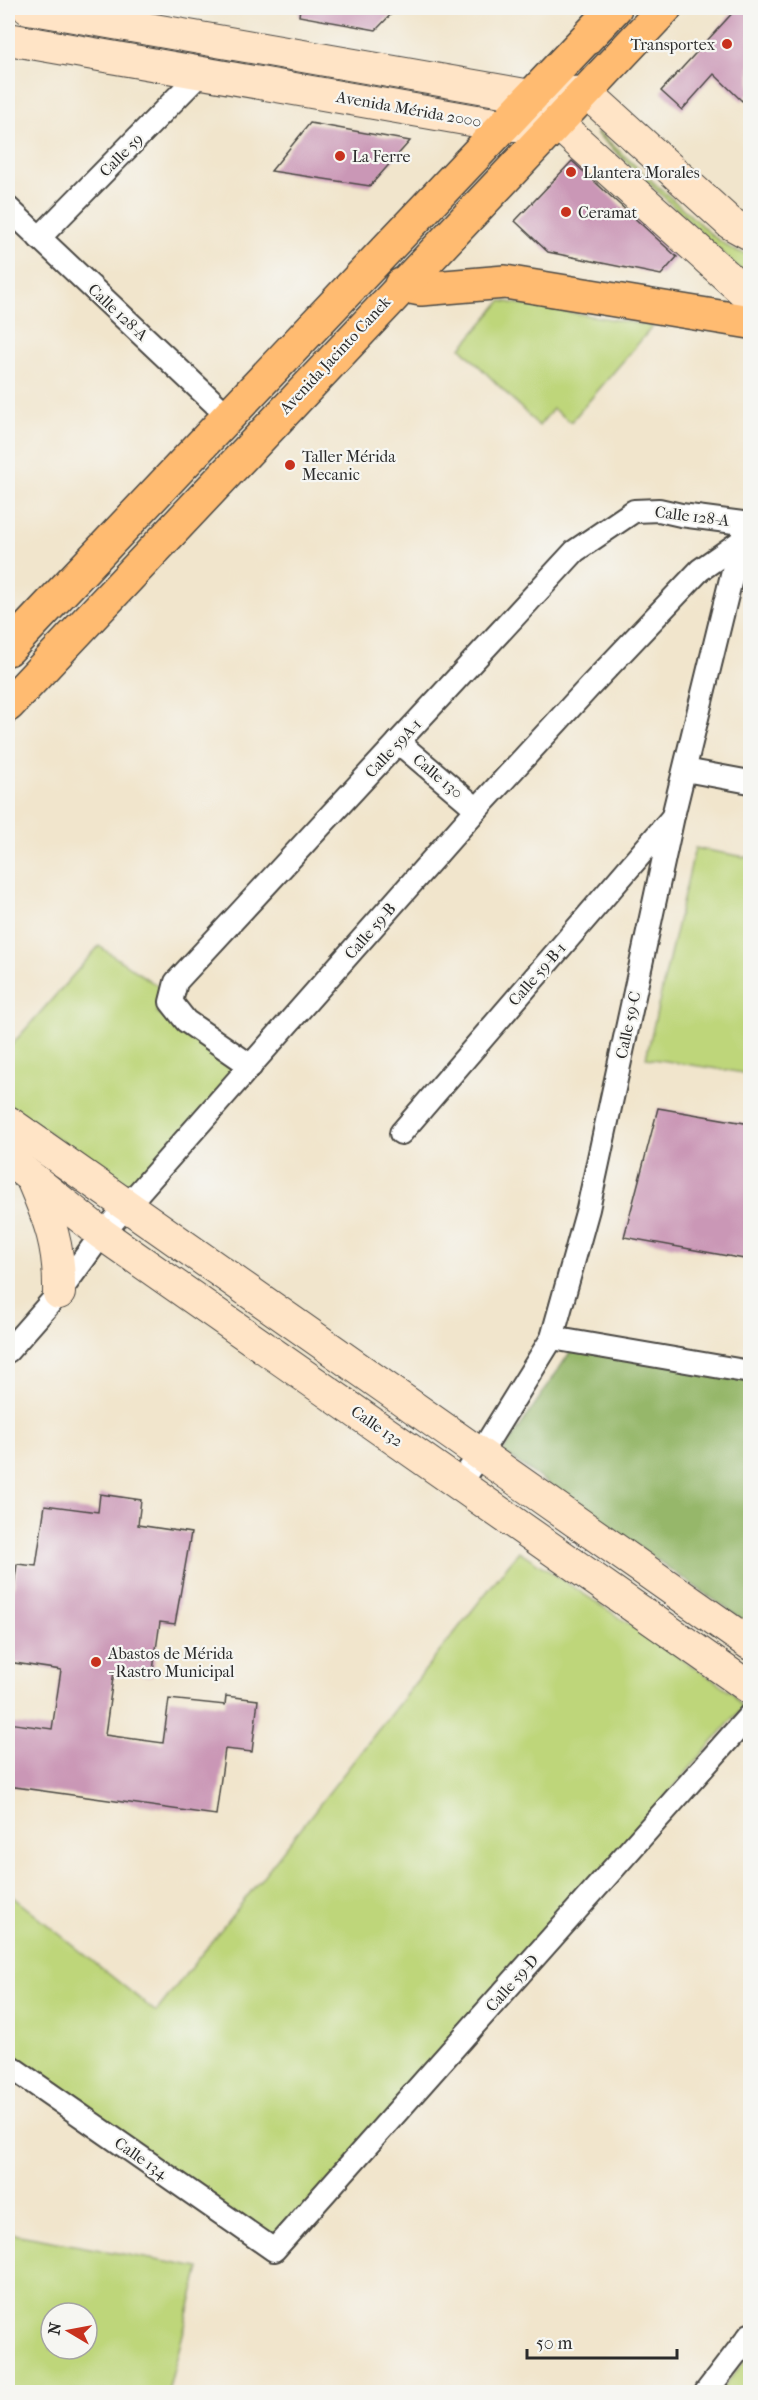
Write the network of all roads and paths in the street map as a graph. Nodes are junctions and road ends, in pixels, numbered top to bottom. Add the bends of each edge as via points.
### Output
1 (28, 8) edge
2 (615, 8) edge
3 (665, 8) edge
4 (8, 39) edge
5 (202, 72) junction
6 (586, 92) junction
7 (531, 96) junction
8 (504, 125) junction
9 (555, 125) junction
10 (11, 217) edge
11 (750, 234) edge
12 (39, 238) junction
13 (401, 285) junction
14 (750, 297) edge
15 (750, 322) edge
16 (228, 416) junction
17 (634, 511) joint
18 (747, 532) edge
19 (8, 649) edge
20 (8, 705) edge
21 (398, 742) junction
22 (685, 770) junction
23 (750, 782) edge
24 (477, 809) junction
25 (674, 816) junction
26 (250, 1066) junction
27 (8, 1122) edge
28 (401, 1133) dead end
29 (8, 1159) edge
30 (32, 1179) junction
31 (127, 1207) junction
32 (102, 1234) junction
33 (59, 1293) junction
34 (552, 1338) junction
35 (8, 1351) edge
36 (750, 1372) edge
37 (480, 1455) junction
38 (459, 1484) junction
39 (750, 1644) edge
40 (750, 1688) edge
41 (750, 1715) edge
42 (8, 2065) edge
43 (274, 2250) joint
44 (750, 2335) edge
45 (706, 2392) edge

1 - 7 street, Avenida Mérida 2000
2 - 7 main road
3 - 6 main road, Avenida Jacinto Canek
4 - 5 street, Avenida Mérida 2000
5 - 8 street, Avenida Mérida 2000
5 - 12 street, Calle 59
6 - 7 street, Avenida Mérida 2000
6 - 9 main road, Avenida Jacinto Canek
6 - 11 street via 730,223
7 - 8 main road
8 - 9 street, Avenida Mérida 2000
8 - 16 main road
9 - 13 main road, Avenida Jacinto Canek
9 - 14 street
10 - 12 street, Calle 128-A
12 - 16 street, Calle 128-A
13 - 15 main road via 421,289 505,282
13 - 20 main road, Avenida Jacinto Canek
16 - 19 main road
17 - 18 street, Calle 128-A via 658,510
17 - 21 street, Calle 59A-1 via 575,551
18 - 22 street, Calle 59-C
18 - 24 street, Calle 59-B via 700,570
21 - 24 street, Calle 130
21 - 26 street, Calle 59A-1 via 176,982 171,1002 186,1022
22 - 23 street
22 - 25 street, Calle 59-C
24 - 26 street, Calle 59-B
25 - 28 street, Calle 59-B-1
25 - 34 street, Calle 59-C via 588,1209
26 - 31 street, Calle 59-B
27 - 31 street
29 - 30 street, Calle 132
30 - 32 street, Calle 132
30 - 33 street via 54,1235
31 - 32 street, Calle 59-B
31 - 37 street
32 - 33 street, Calle 59-B
32 - 38 street, Calle 132
33 - 35 street, Calle 59-B
34 - 36 street
34 - 37 street, Calle 59-C
37 - 38 street, Calle 59-C
37 - 39 street
38 - 40 street, Calle 132
41 - 43 street, Calle 59-D
42 - 43 street, Calle 134
44 - 45 street

